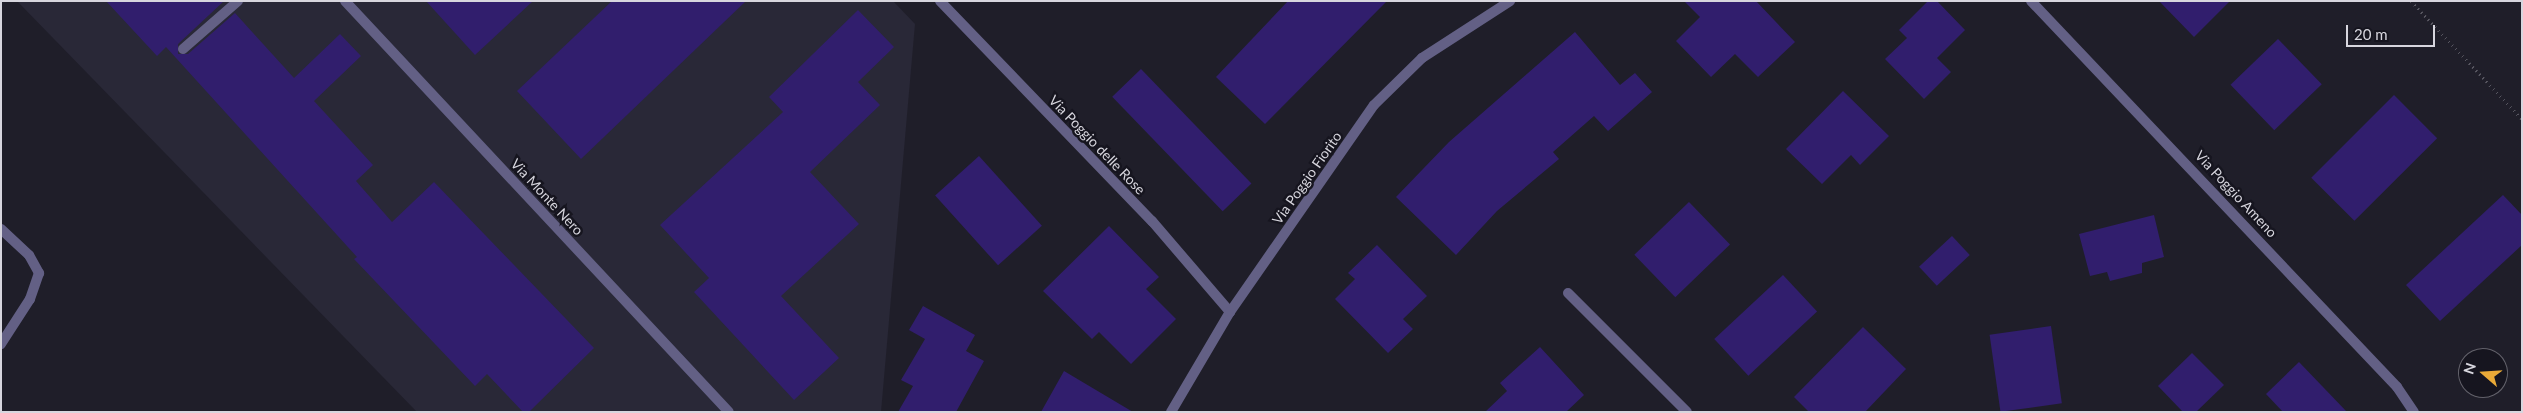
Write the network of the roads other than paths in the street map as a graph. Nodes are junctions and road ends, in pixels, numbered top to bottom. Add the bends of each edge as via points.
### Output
1 (238, 1) edge
2 (345, 1) edge
3 (940, 1) edge
4 (1510, 1) edge
5 (2031, 1) edge
6 (183, 49) dead end
7 (1, 229) edge
8 (1568, 294) dead end
9 (1230, 312) junction
10 (1, 344) edge
11 (729, 412) edge
12 (1171, 412) edge
13 (1687, 412) edge
14 (2414, 412) edge

1 - 6 street
2 - 11 street, Via Monte Nero
3 - 9 street, Via Poggio delle Rose via 1152,221
4 - 9 street, Via Poggio Fiorito via 1441,44 1388,89
5 - 14 street, Via Poggio Ameno via 2397,386
7 - 10 street via 29,255 39,273 30,299
8 - 13 street
9 - 12 street, Via Poggio Fiorito

